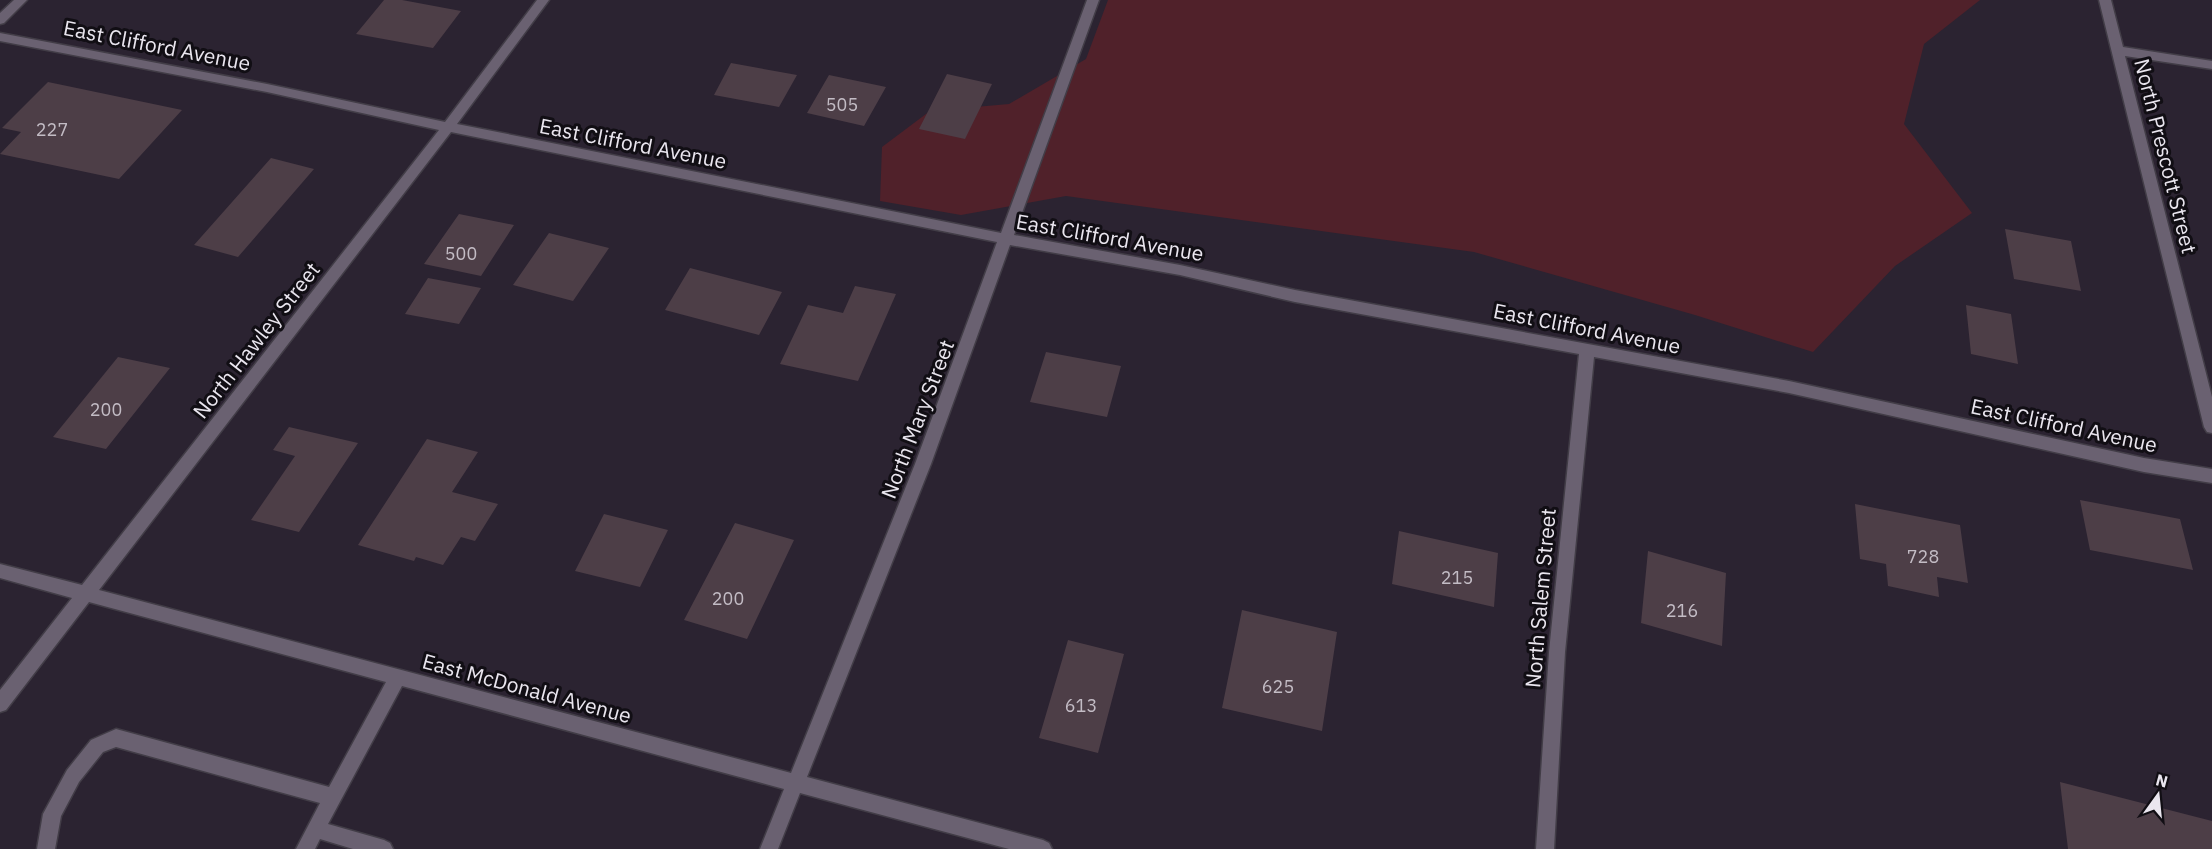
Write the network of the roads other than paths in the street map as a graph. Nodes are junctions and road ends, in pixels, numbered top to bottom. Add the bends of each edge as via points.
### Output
1 (21, 0) edge
2 (543, 0) edge
3 (1093, 0) edge
4 (2105, 0) edge
5 (0, 20) edge
6 (0, 37) edge
7 (2118, 51) junction
8 (2212, 65) edge
9 (448, 127) junction
10 (1007, 239) junction
11 (1587, 351) junction
12 (2212, 427) edge
13 (2212, 476) edge
14 (0, 571) edge
15 (85, 594) junction
16 (398, 677) junction
17 (0, 704) edge
18 (796, 783) junction
19 (332, 796) junction
20 (315, 829) junction
21 (46, 849) edge
22 (305, 849) edge
23 (384, 849) edge
24 (769, 849) edge
25 (1043, 849) edge
26 (1545, 849) edge

1 - 5 street
2 - 9 street, North Hawley Street
3 - 10 street, North Mary Street
4 - 7 street, North Prescott Street
6 - 9 street, East Clifford Avenue
7 - 8 street
7 - 12 street, North Prescott Street
9 - 10 street, East Clifford Avenue
9 - 15 street, North Hawley Street
10 - 11 street, East Clifford Avenue
10 - 18 street, North Mary Street via 923,464
11 - 13 street, East Clifford Avenue via 1789,387 2144,465
11 - 26 street, North Salem Street via 1557,652
14 - 15 street, East McDonald Avenue
15 - 16 street, East McDonald Avenue
15 - 17 street, North Hawley Street
16 - 18 street, East McDonald Avenue
16 - 19 street
18 - 24 street, North Mary Street
18 - 25 street, East McDonald Avenue
19 - 20 street
19 - 21 street via 116,738 97,746 73,776 52,814
20 - 22 street
20 - 23 street

